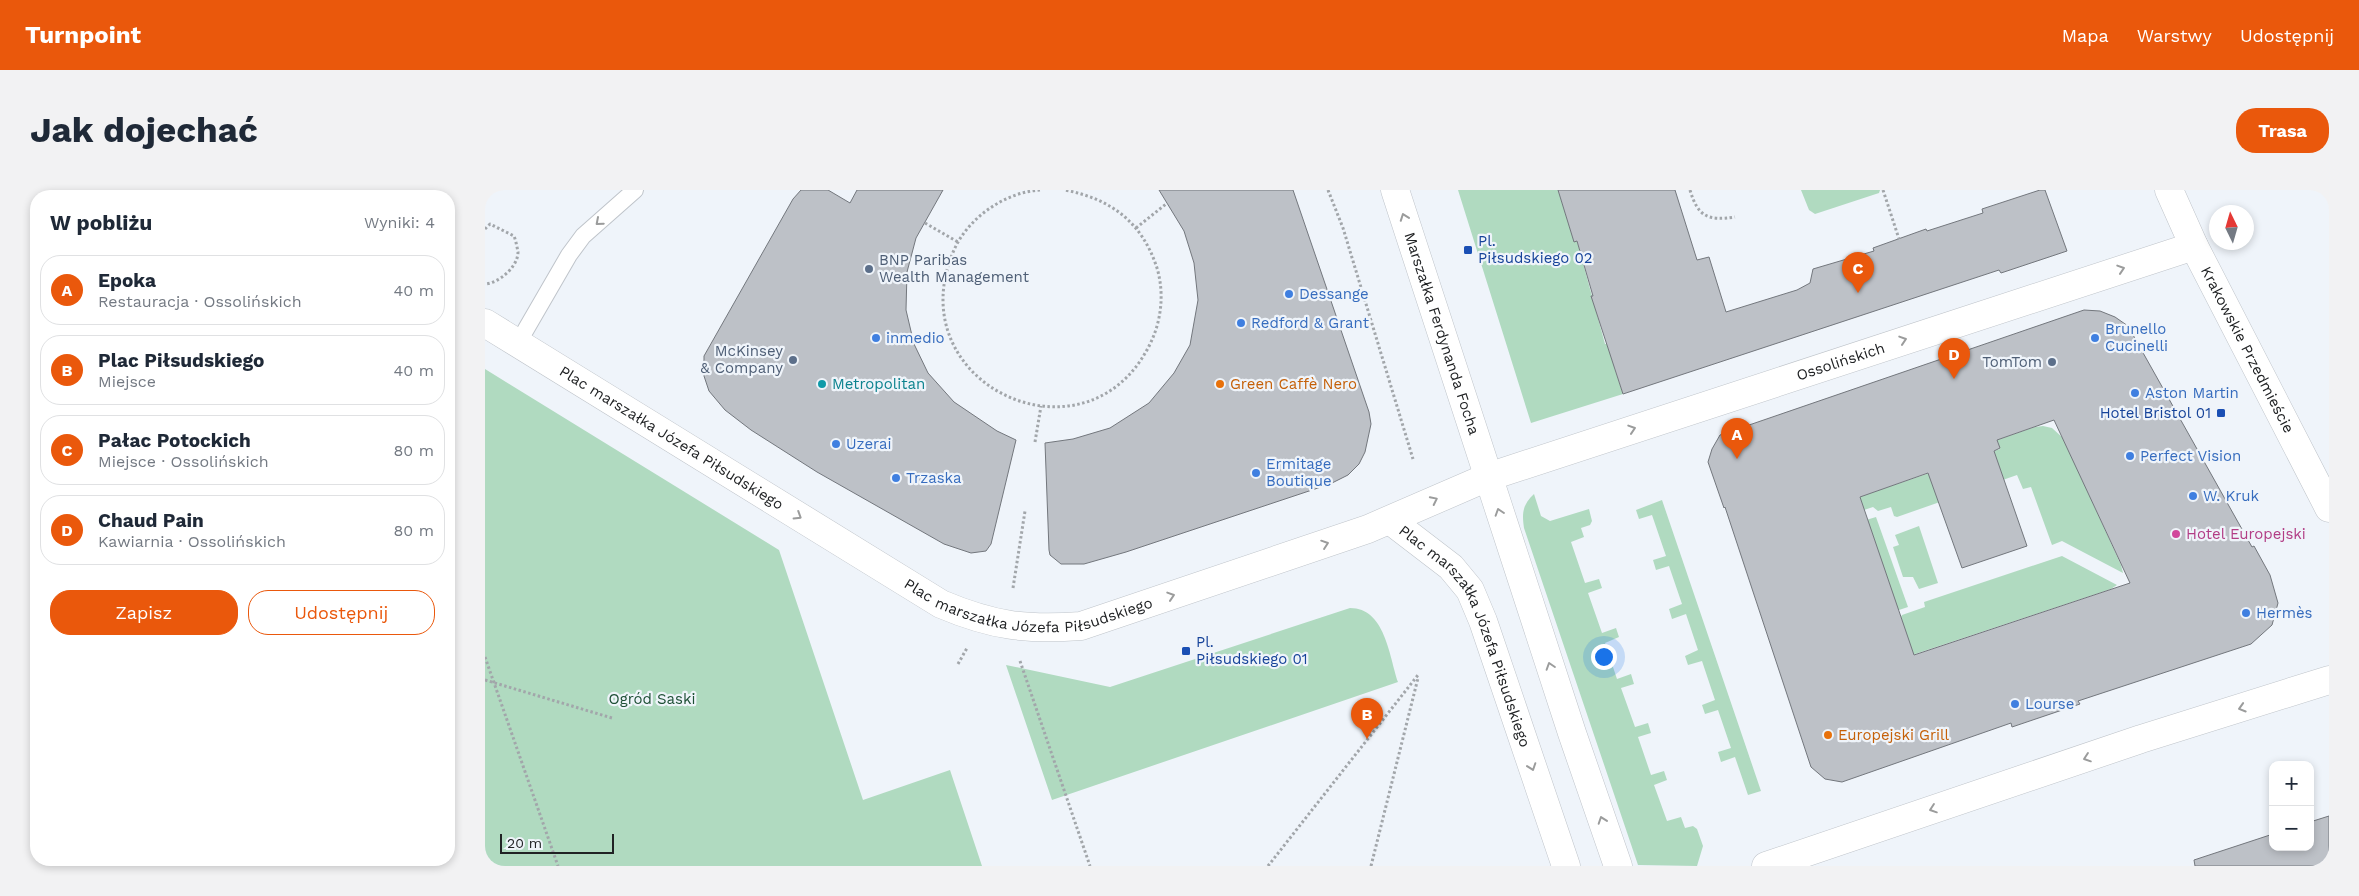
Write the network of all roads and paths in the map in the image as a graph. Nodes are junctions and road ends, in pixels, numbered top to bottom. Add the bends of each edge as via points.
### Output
1 (635, 190) edge
2 (1040, 190) edge
3 (1065, 190) edge
4 (1328, 190) edge
5 (1395, 190) edge
6 (1690, 190) edge
7 (1883, 190) edge
8 (2169, 190) edge
9 (1167, 204) dead end
10 (1735, 217) dead end
11 (925, 223) dead end
12 (1137, 228) junction
13 (485, 229) edge
14 (1899, 239) dead end
15 (958, 242) junction
16 (2194, 246) junction
17 (485, 284) edge
18 (485, 323) edge
19 (518, 343) junction
20 (1041, 406) junction
21 (1035, 442) dead end
22 (1413, 459) dead end
23 (1488, 477) junction
24 (2329, 508) edge
25 (1025, 511) dead end
26 (1391, 521) junction
27 (1013, 588) dead end
28 (967, 648) dead end
29 (485, 657) edge
30 (1019, 660) dead end
31 (958, 664) dead end
32 (485, 680) edge
33 (2329, 680) edge
34 (494, 684) junction
35 (612, 718) dead end
36 (558, 866) edge
37 (1090, 866) edge
38 (1268, 866) edge
39 (1371, 866) edge
40 (1566, 866) edge
41 (1618, 866) edge
42 (1767, 866) edge

1 -> 19 lane via 583,236
2 - 15 path via 1001,202 977,219
3 - 12 path via 1088,194 1114,208
4 - 22 path via 1343,228
23 -> 5 street, Marszałka Ferdynanda Focha
6 - 10 path via 1694,204 1705,216 1719,220
7 - 14 path
8 - 16 street, Krakowskie Przedmieście
9 - 12 path
11 - 15 path
12 - 20 path via 1151,252 1160,279 1161,308 1155,336 1141,361 1121,383 1097,398 1069,406
13 - 17 path via 490,224 515,236 518,254 505,275 493,284
15 - 20 path via 947,267 942,294 945,321 954,347 969,370 990,388 1014,400
23 -> 16 street, Ossolińskich
16 - 24 street, Krakowskie Przedmieście
18 - 19 street, Plac marszałka Józefa Piłsudskiego
19 -> 26 street, Plac marszałka Józefa Piłsudskiego via 941,604 975,618 1006,625 1041,629 1081,626
20 - 21 path
26 -> 23 street, Ossolińskich
41 -> 23 street
25 - 27 path
26 -> 40 street, Plac marszałka Józefa Piłsudskiego via 1451,567 1470,590
28 - 31 path
29 - 34 path
30 - 37 path
32 - 34 path
33 -> 42 street via 2141,739
34 - 35 path
34 - 36 path
38 - 39 path via 1419,675

